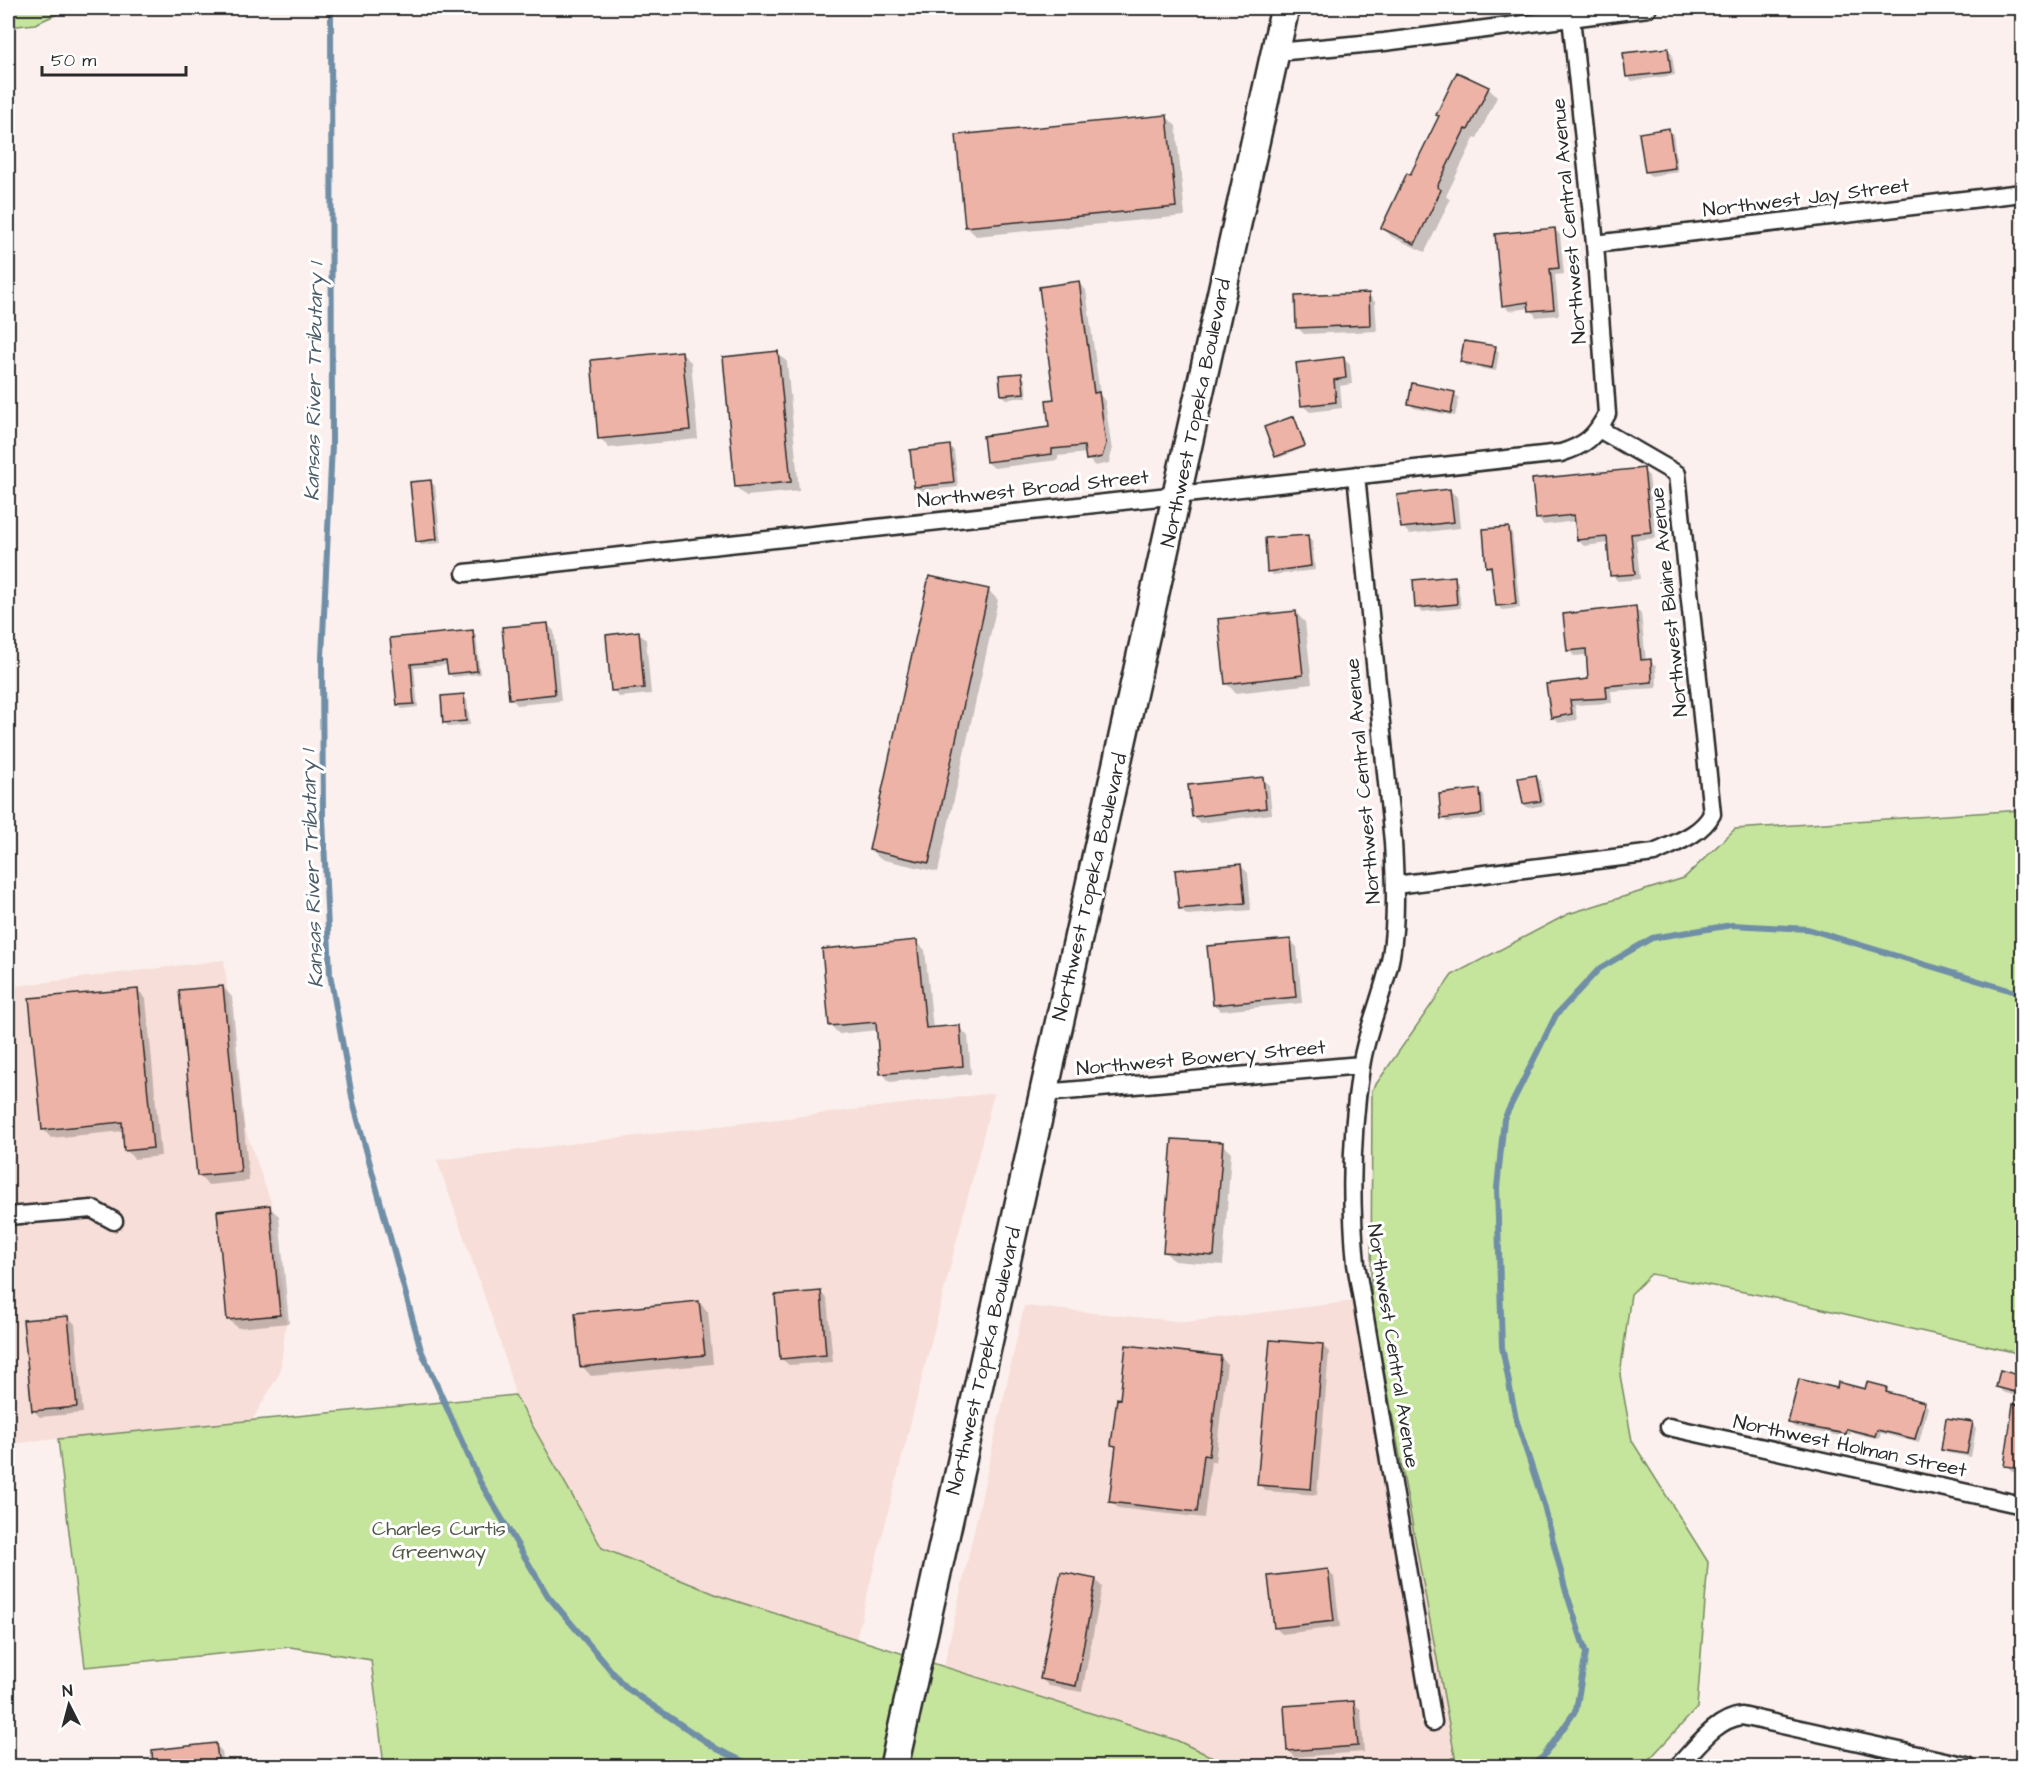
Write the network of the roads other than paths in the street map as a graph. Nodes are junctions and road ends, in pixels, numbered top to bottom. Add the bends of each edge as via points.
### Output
1 (1286, 8) edge
2 (1648, 8) edge
3 (1570, 12) edge
4 (1277, 52) junction
5 (2022, 193) edge
6 (1595, 244) junction
7 (1599, 429) junction
8 (1356, 475) junction
9 (1178, 495) junction
10 (465, 573) dead end
11 (1395, 885) junction
12 (1361, 1065) junction
13 (1044, 1093) junction
14 (8, 1216) edge
15 (114, 1221) dead end
16 (1669, 1427) dead end
17 (2022, 1505) edge
18 (1433, 1722) dead end
19 (894, 1767) edge
20 (1678, 1767) edge
21 (1967, 1767) edge

1 - 4 main road, Northwest Topeka Boulevard
2 - 3 street
3 - 4 street via 1384,42
3 - 6 street, Northwest Central Avenue
4 - 9 main road, Northwest Topeka Boulevard
5 - 6 street, Northwest Jay Street
6 - 7 street, Northwest Central Avenue via 1606,414
7 - 8 street, Northwest Broad Street via 1578,447 1561,453
7 - 11 street, Northwest Blaine Avenue via 1677,474 1712,814 1706,826 1654,853
8 - 9 street, Northwest Broad Street
8 - 11 street, Northwest Central Avenue
9 - 10 street, Northwest Broad Street
9 - 13 main road, Northwest Topeka Boulevard
11 - 12 street, Northwest Central Avenue via 1391,957
12 - 13 street, Northwest Bowery Street
12 - 18 street, Northwest Central Avenue via 1351,1173 1356,1264
13 - 19 main road, Northwest Topeka Boulevard
14 - 15 street via 92,1209
16 - 17 street, Northwest Holman Street
20 - 21 street via 1716,1726 1742,1716

